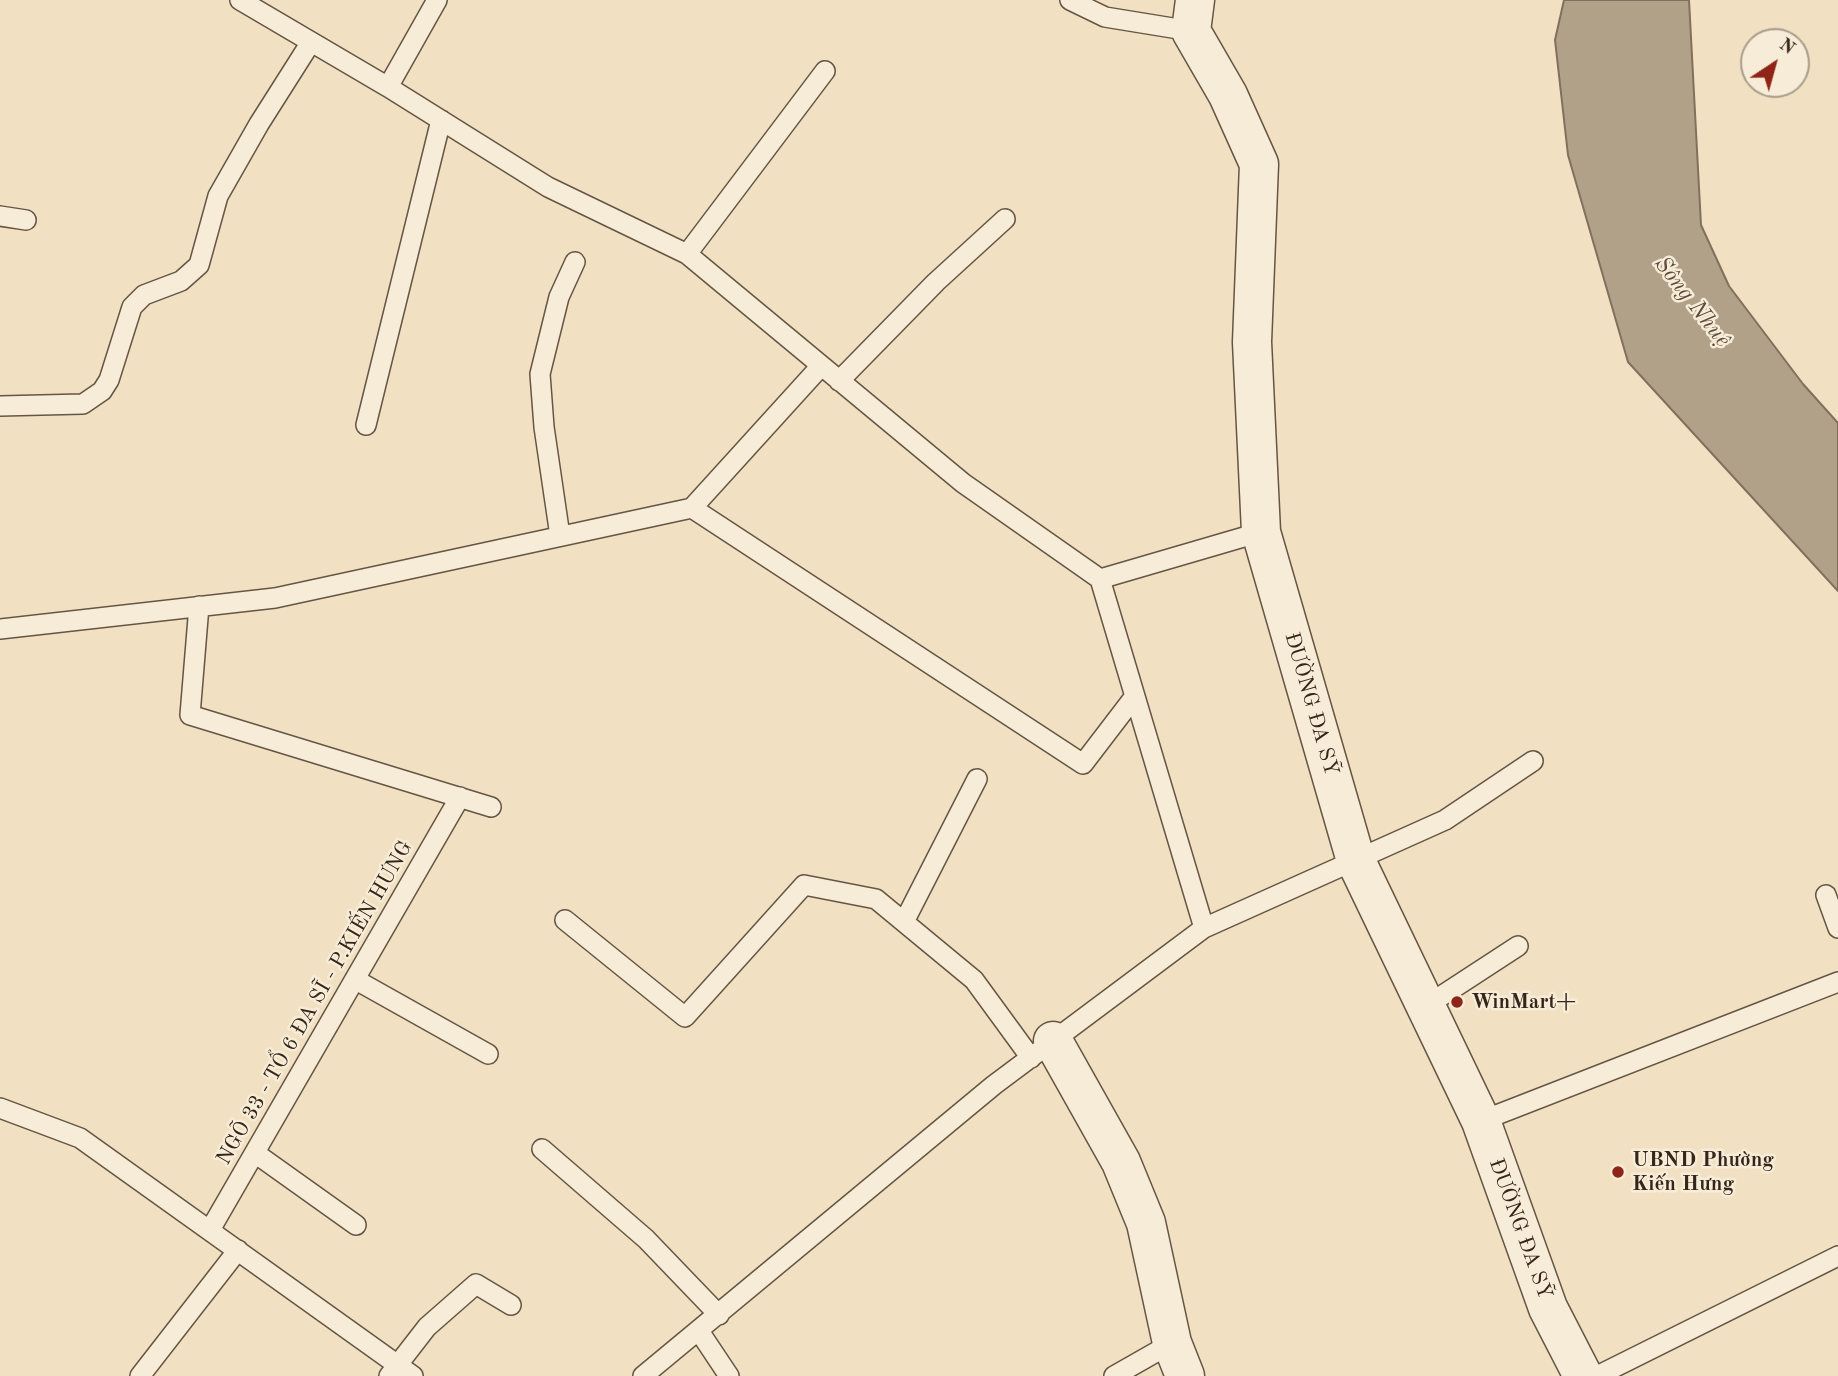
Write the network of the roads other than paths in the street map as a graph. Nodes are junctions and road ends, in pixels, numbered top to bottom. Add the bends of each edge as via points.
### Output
1 (240, 0) edge
2 (437, 0) edge
3 (1070, 0) edge
4 (1194, 15) edge
5 (312, 42) junction
6 (825, 71) dead end
7 (388, 87) junction
8 (441, 120) junction
9 (0, 216) edge
10 (1005, 219) dead end
11 (26, 220) dead end
12 (687, 254) junction
13 (575, 262) dead end
14 (821, 366) junction
15 (839, 380) junction
16 (0, 406) edge
17 (366, 425) dead end
18 (692, 508) junction
19 (1261, 532) junction
20 (560, 536) junction
21 (1100, 579) junction
22 (199, 606) junction
23 (0, 629) edge
24 (1135, 696) junction
25 (1533, 761) dead end
26 (977, 779) dead end
27 (460, 797) junction
28 (491, 807) dead end
29 (1356, 861) junction
30 (1826, 895) dead end
31 (565, 920) dead end
32 (904, 922) junction
33 (1204, 928) junction
34 (1838, 928) edge
35 (1518, 946) dead end
36 (356, 980) junction
37 (1838, 982) edge
38 (1426, 1006) junction
39 (1042, 1049) junction
40 (488, 1054) dead end
41 (0, 1108) edge
42 (1481, 1121) junction
43 (542, 1149) dead end
44 (255, 1153) junction
45 (356, 1225) dead end
46 (210, 1230) junction
47 (238, 1250) junction
48 (1838, 1256) edge
49 (511, 1305) dead end
50 (719, 1315) junction
51 (699, 1331) junction
52 (1178, 1360) edge
53 (400, 1372) edge
54 (140, 1376) edge
55 (643, 1376) edge
56 (729, 1376) edge
57 (1114, 1376) edge
58 (1583, 1376) edge
59 (1597, 1376) edge

1 - 5 lane
2 - 7 lane
3 - 4 lane via 1105,17
4 - 19 street, ĐƯỜNG ĐA SỸ via 1259,164 1252,342
5 - 7 lane
5 - 16 lane via 218,197 199,265 181,281 144,295 132,307 102,391 83,404
6 - 12 lane
7 - 8 lane
8 - 12 lane via 548,187
8 - 17 lane
9 - 11 lane
10 - 15 lane
12 - 14 lane
13 - 20 lane via 559,298 540,374
14 - 15 lane
14 - 18 lane
15 - 21 lane via 963,483
18 - 20 lane
18 - 24 lane via 1083,764
19 - 21 lane
19 - 29 street, ĐƯỜNG ĐA SỸ
20 - 22 lane via 275,598
21 - 24 lane
22 - 23 lane
22 - 27 lane via 190,715
24 - 33 lane
25 - 29 lane via 1445,820
26 - 32 lane
27 - 28 lane
27 - 36 lane, NGÕ 33 - TỔ 6 ĐA SĨ - P.KIẾN HƯNG
29 - 33 lane
29 - 38 street, ĐƯỜNG ĐA SỸ
30 - 34 lane
31 - 32 lane via 685,1017 804,886 876,899
32 - 39 lane via 974,980
33 - 39 lane
35 - 38 lane
36 - 40 lane
36 - 44 lane, NGÕ 33 - TỔ 6 ĐA SĨ - P.KIẾN HƯNG
37 - 42 lane
38 - 42 street, ĐƯỜNG ĐA SỸ
39 - 50 lane
39 - 52 street via 1121,1161 1146,1223
41 - 46 lane via 80,1138
42 - 58 street, ĐƯỜNG ĐA SỸ via 1548,1308
43 - 50 lane via 646,1239
44 - 45 lane
44 - 46 lane, NGÕ 33 - TỔ 6 ĐA SĨ - P.KIẾN HƯNG
46 - 47 lane
47 - 53 lane
47 - 54 lane
48 - 59 lane
49 - 53 lane via 476,1284 427,1327
50 - 51 lane
51 - 55 lane
51 - 56 lane
52 - 57 lane

